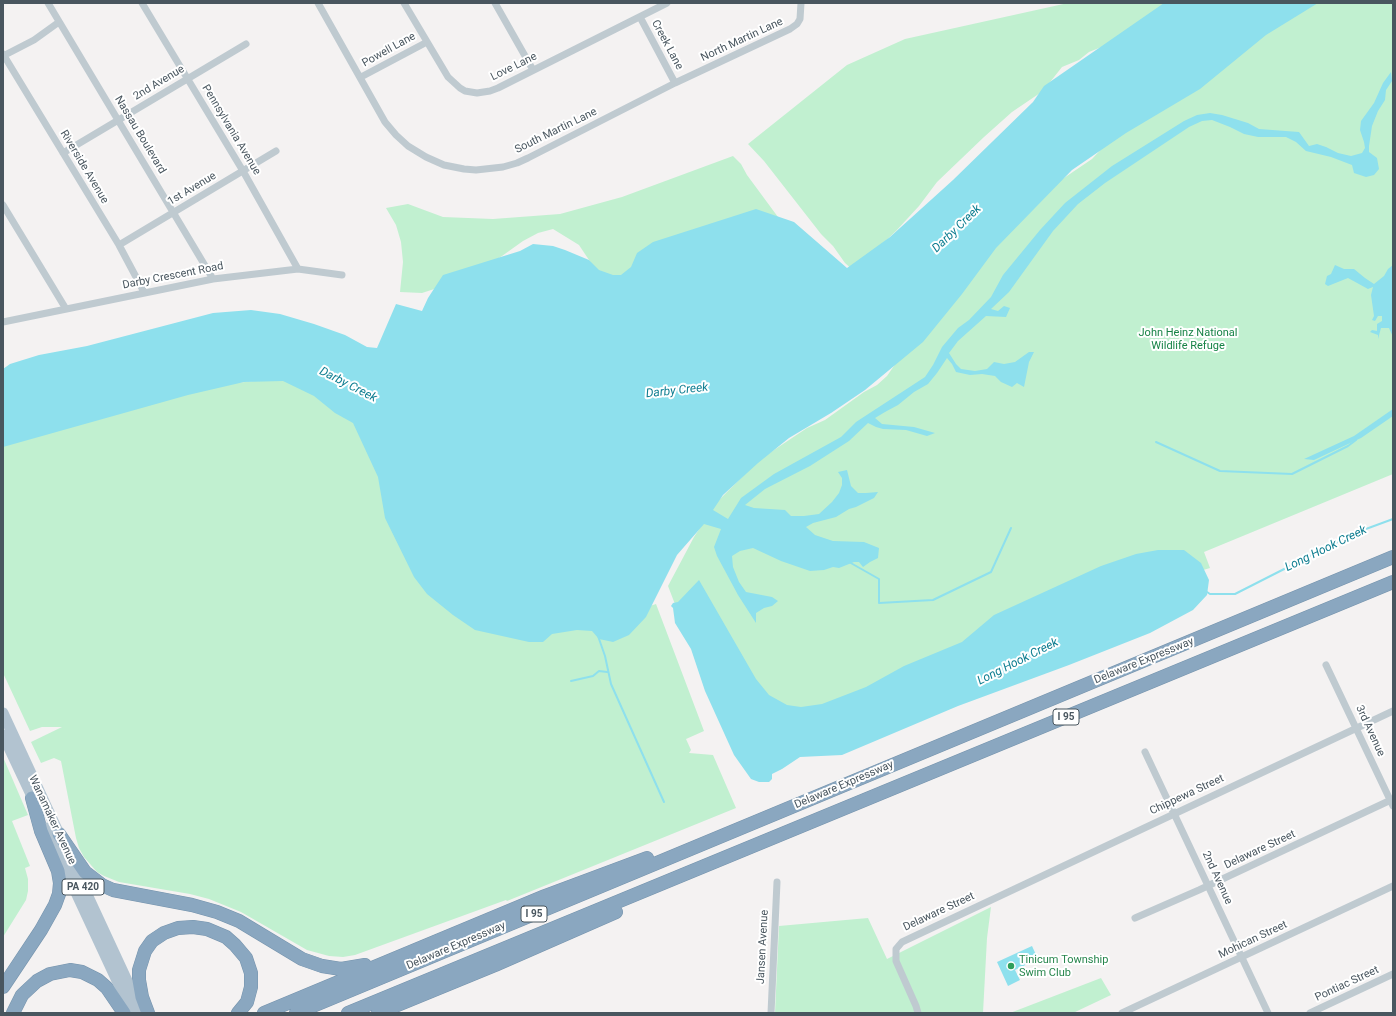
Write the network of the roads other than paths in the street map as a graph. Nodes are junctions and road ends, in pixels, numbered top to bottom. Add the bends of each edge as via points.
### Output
1 (48, 3) edge
2 (142, 3) edge
3 (318, 3) edge
4 (404, 3) edge
5 (494, 3) edge
6 (667, 3) edge
7 (801, 3) edge
8 (640, 18) junction
9 (59, 22) junction
10 (426, 42) junction
11 (246, 44) dead end
12 (3, 55) edge
13 (533, 70) junction
14 (361, 78) junction
15 (187, 79) junction
16 (675, 83) junction
17 (119, 121) junction
18 (276, 151) dead end
19 (63, 153) junction
20 (243, 171) junction
21 (3, 205) edge
22 (174, 212) junction
23 (118, 245) junction
24 (298, 269) junction
25 (342, 275) dead end
26 (213, 279) junction
27 (144, 292) junction
28 (66, 310) junction
29 (6, 322) edge
30 (1393, 558) edge
31 (1393, 582) edge
32 (1326, 665) dead end
33 (1393, 711) edge
34 (3, 714) edge
35 (1356, 728) junction
36 (3, 735) edge
37 (1145, 752) dead end
38 (32, 798) junction
39 (1392, 802) edge
40 (1174, 814) junction
41 (772, 815) junction
42 (59, 834) junction
43 (740, 852) junction
44 (777, 882) dead end
45 (1208, 886) junction
46 (1393, 886) edge
47 (991, 900) joint
48 (1135, 918) dead end
49 (414, 950) junction
50 (1242, 957) junction
51 (1393, 974) edge
52 (3, 987) edge
53 (424, 994) junction
54 (13, 1013) edge
55 (124, 1013) edge
56 (132, 1013) edge
57 (142, 1013) edge
58 (148, 1013) edge
59 (238, 1013) edge
60 (264, 1013) edge
61 (296, 1013) edge
62 (348, 1013) edge
63 (378, 1013) edge
64 (391, 1013) edge
65 (771, 1013) edge
66 (918, 1013) edge
67 (1122, 1013) edge
68 (1268, 1013) edge
69 (1310, 1013) edge

1 - 9 street, Nassau Boulevard
2 - 15 street, Pennsylvania Avenue
3 - 14 street, South Martin Lane
4 - 10 street, Love Lane
5 - 13 street
6 - 8 street, Love Lane
7 - 16 street, North Martin Lane via 800,19 790,29
8 - 13 street, Love Lane
8 - 16 street, Creek Lane
9 - 12 street via 34,40
9 - 17 street, Nassau Boulevard
10 - 13 street, Love Lane via 448,77 465,91 490,91
10 - 14 street, Powell Lane
11 - 15 street, 2nd Avenue
12 - 19 street, Riverside Avenue
14 - 16 street, South Martin Lane via 385,122 408,146 444,165 476,170 517,163
15 - 17 street, 2nd Avenue
15 - 20 street, Pennsylvania Avenue
17 - 19 street, 2nd Avenue
17 - 22 street, Nassau Boulevard
18 - 20 street, 1st Avenue
19 - 23 street, Riverside Avenue
20 - 22 street, 1st Avenue
20 - 24 street, Pennsylvania Avenue
21 - 28 street
22 - 23 street, 1st Avenue
22 - 26 street, Nassau Boulevard
23 - 27 street, Riverside Avenue
24 - 25 street, Darby Crescent Road
24 - 26 street, Darby Crescent Road
26 - 27 street, Darby Crescent Road
27 - 28 street, Darby Crescent Road
28 - 29 street, Darby Crescent Road
30 - 41 highway, Delaware Expressway / I 95
31 - 43 highway, Delaware Expressway / I 95
32 - 35 street, 3rd Avenue
33 - 35 street, Chippewa Street
34 - 42 main road, Wanamaker Avenue / PA 420
35 - 39 street, 3rd Avenue
35 - 40 street, Chippewa Street
36 - 38 main road, Wanamaker Avenue / PA 420
37 - 40 street, 2nd Avenue
38 - 52 highway via 42,831 57,866 59,894 42,930
38 - 56 main road, Wanamaker Avenue / PA 420
39 - 45 street, Delaware Street
40 - 45 street, 2nd Avenue
40 - 47 street, Chippewa Street
41 - 49 highway via 610,871
41 - 61 highway, Delaware Expressway / I 95
42 - 49 highway via 85,872 107,888 217,912 316,964 334,968 356,968
42 - 57 main road, Wanamaker Avenue / PA 420
43 - 53 highway via 670,888
43 - 62 highway, Delaware Expressway / I 95
44 - 65 street, Jansen Avenue
45 - 48 street, Delaware Street
45 - 50 street, 2nd Avenue
46 - 50 street, Mohican Street
47 - 66 street, Delaware Street via 898,946 896,961
49 - 60 highway
50 - 67 street, Mohican Street
50 - 68 street, 2nd Avenue
51 - 69 street, Pontiac Street
53 - 63 highway
53 - 64 highway
54 - 55 highway via 22,995 37,980 70,970 98,980 107,988
58 - 59 highway via 139,980 139,970 145,951 152,941 164,933 192,927 207,929 226,937 246,958 251,973 251,987 247,1002

